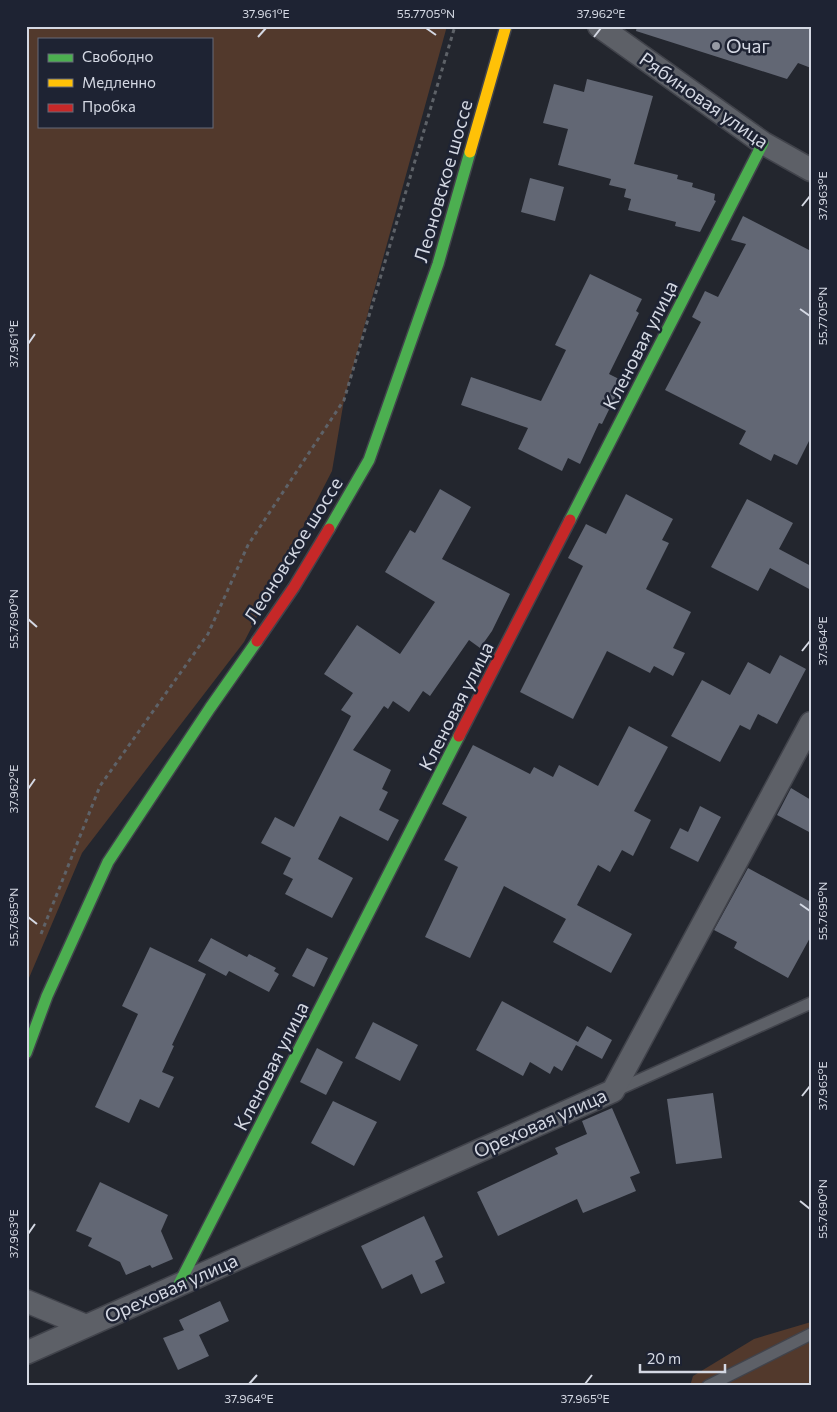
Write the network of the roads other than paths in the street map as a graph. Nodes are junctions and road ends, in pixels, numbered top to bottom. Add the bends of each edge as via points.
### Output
1 (506, 26) edge
2 (599, 26) edge
3 (763, 143) junction
4 (811, 170) edge
5 (811, 723) edge
6 (811, 1004) edge
7 (26, 1053) edge
8 (613, 1092) junction
9 (179, 1284) junction
10 (26, 1301) edge
11 (86, 1326) junction
12 (811, 1334) edge
13 (26, 1352) edge
14 (708, 1386) edge

1 - 7 street, Леоновское шоссе via 438,264 369,460 294,587 108,862 46,996
2 - 3 street, Рябиновая улица
3 - 4 street, Рябиновая улица
3 - 9 street, Кленовая улица
5 - 8 street, Ореховая улица
6 - 8 lane
8 - 9 street, Ореховая улица
9 - 11 street, Ореховая улица
10 - 11 street, Ореховая улица
11 - 13 street, Ореховая улица
12 - 14 lane

